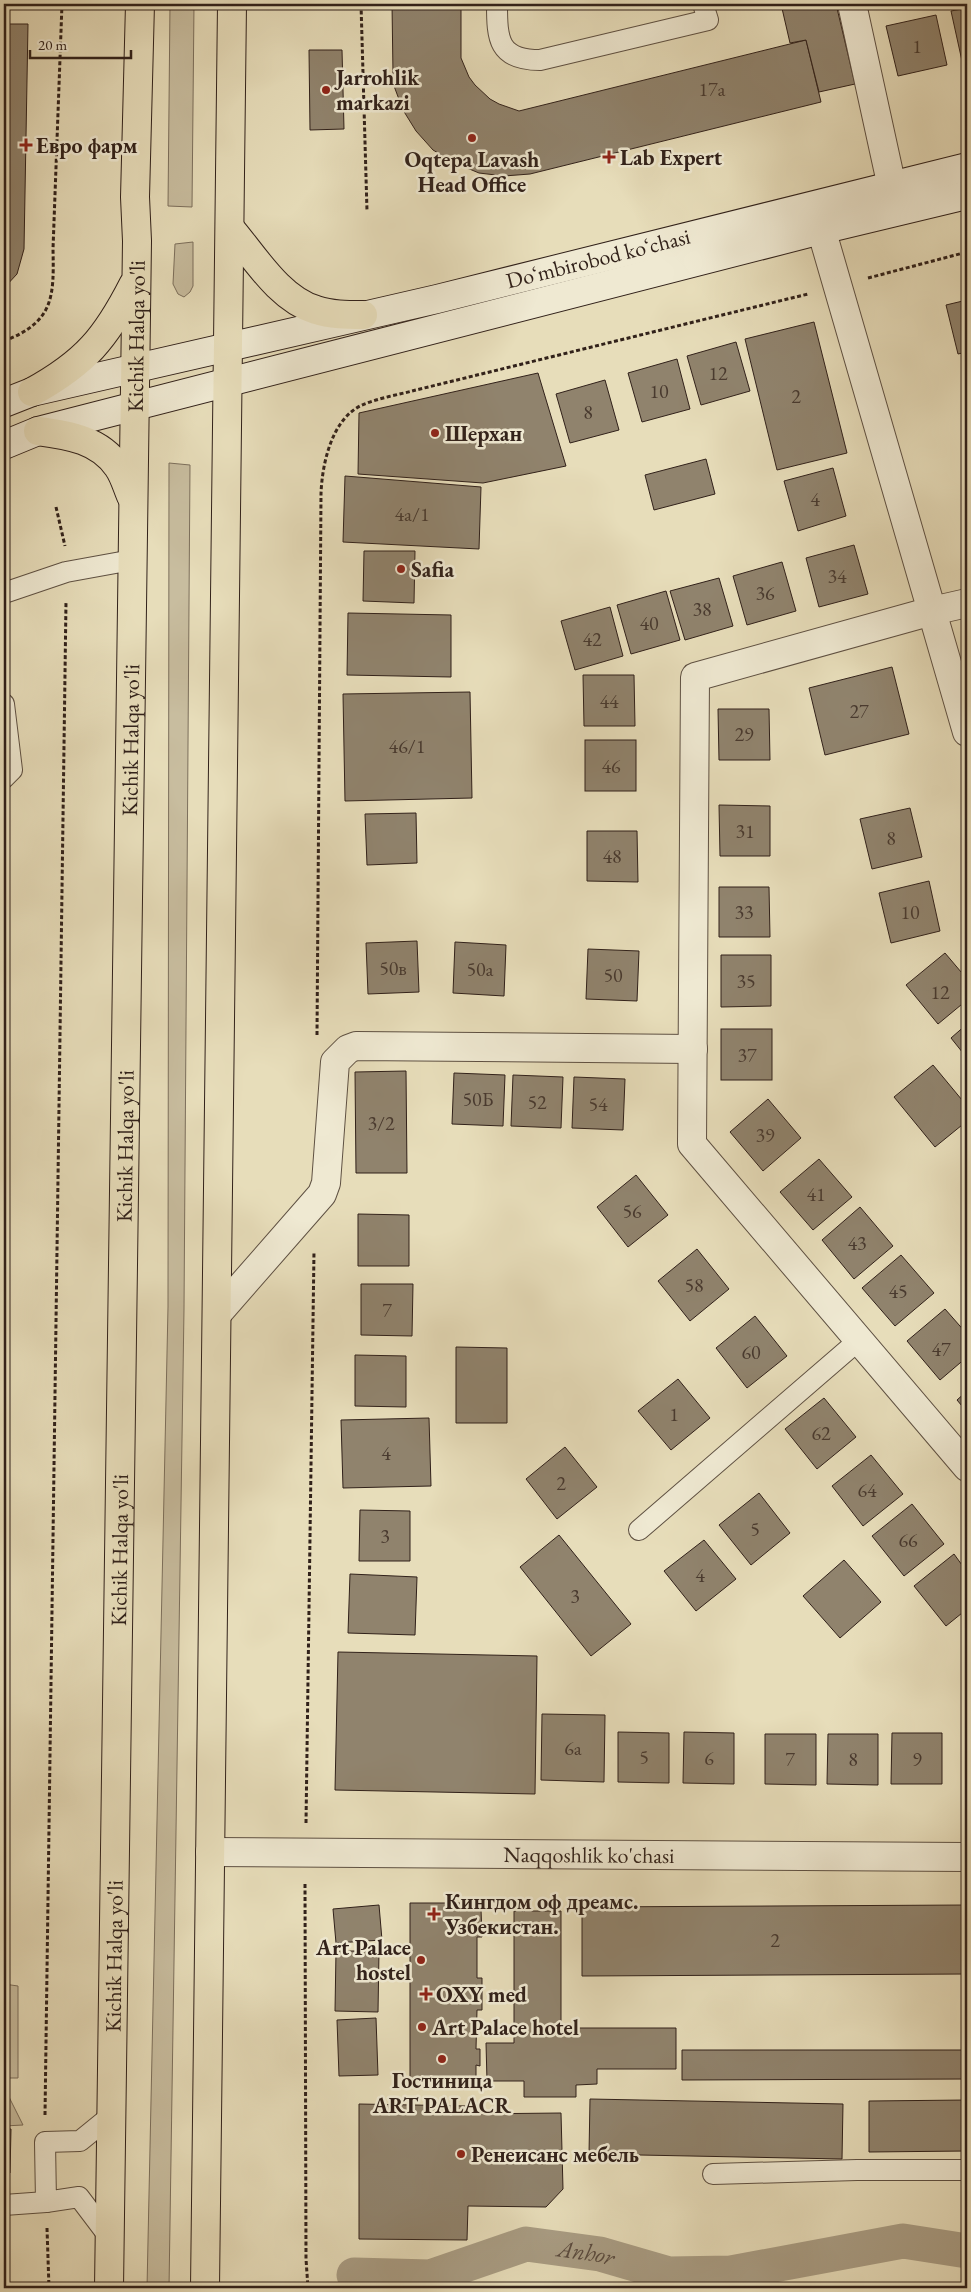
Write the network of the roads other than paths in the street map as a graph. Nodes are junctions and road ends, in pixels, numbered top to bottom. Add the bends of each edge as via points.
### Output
1 (140, 4) edge
2 (232, 4) edge
3 (497, 4) edge
4 (704, 4) edge
5 (852, 4) edge
6 (967, 167) edge
7 (891, 185) junction
8 (967, 195) edge
9 (814, 204) junction
10 (897, 211) junction
11 (230, 228) junction
12 (821, 230) junction
13 (136, 279) junction
14 (363, 315) junction
15 (228, 346) junction
16 (135, 368) junction
17 (228, 383) junction
18 (32, 392) junction
19 (4, 403) edge
20 (134, 407) junction
21 (38, 432) junction
22 (4, 445) edge
23 (133, 502) junction
24 (132, 560) junction
25 (4, 593) edge
26 (967, 603) edge
27 (932, 611) junction
28 (4, 704) edge
29 (967, 732) edge
30 (4, 778) edge
31 (693, 1049) junction
32 (217, 1314) junction
33 (859, 1340) junction
34 (967, 1467) edge
35 (639, 1530) dead end
36 (210, 1852) junction
37 (967, 1857) edge
38 (112, 2115) junction
39 (967, 2170) edge
40 (713, 2174) dead end
41 (46, 2202) junction
42 (4, 2205) edge
43 (110, 2238) junction
44 (109, 2288) edge
45 (205, 2288) edge

1 - 13 highway, Kichik Halqa yo'li
2 - 11 highway
3 - 4 lane via 500,42 509,53 523,60 540,60 708,20
5 - 7 street
6 - 7 street, Doʻmbirobod koʻchasi
7 - 9 street, Doʻmbirobod koʻchasi
7 - 10 street
8 - 10 street, Doʻmbirobod koʻchasi
9 - 12 street
9 - 14 street, Doʻmbirobod koʻchasi
10 - 12 street, Doʻmbirobod koʻchasi
11 - 14 highway via 281,288 297,301 316,310
11 - 15 highway
12 - 17 street, Doʻmbirobod koʻchasi
12 - 27 street
13 - 16 highway, Kichik Halqa yo'li
13 - 18 highway via 112,324 96,345 77,364
14 - 15 street, Doʻmbirobod koʻchasi
15 - 16 street, Doʻmbirobod koʻchasi
15 - 17 highway
16 - 18 street, Doʻmbirobod koʻchasi
16 - 20 highway, Kichik Halqa yo'li
17 - 20 street
17 - 32 highway
18 - 19 street, Doʻmbirobod koʻchasi
20 - 21 street
20 - 23 highway, Kichik Halqa yo'li
21 - 22 street
21 - 23 highway via 73,436 105,451 120,468
23 - 24 highway, Kichik Halqa yo'li
24 - 25 lane via 66,572
24 - 38 highway, Kichik Halqa yo'li
26 - 27 street
27 - 29 street
27 - 31 street via 695,677
28 - 30 lane via 12,770
31 - 32 street via 356,1046 348,1049 335,1062 326,1183 322,1194
31 - 33 street via 692,1144
32 - 36 highway
33 - 34 street
33 - 35 lane
36 - 37 street, Naqqoshlik ko'chasi
36 - 45 highway
38 - 41 lane via 80,2142 45,2142
38 - 43 highway, Kichik Halqa yo'li
39 - 40 lane
41 - 42 lane
41 - 43 lane via 79,2197
43 - 44 highway, Kichik Halqa yo'li

